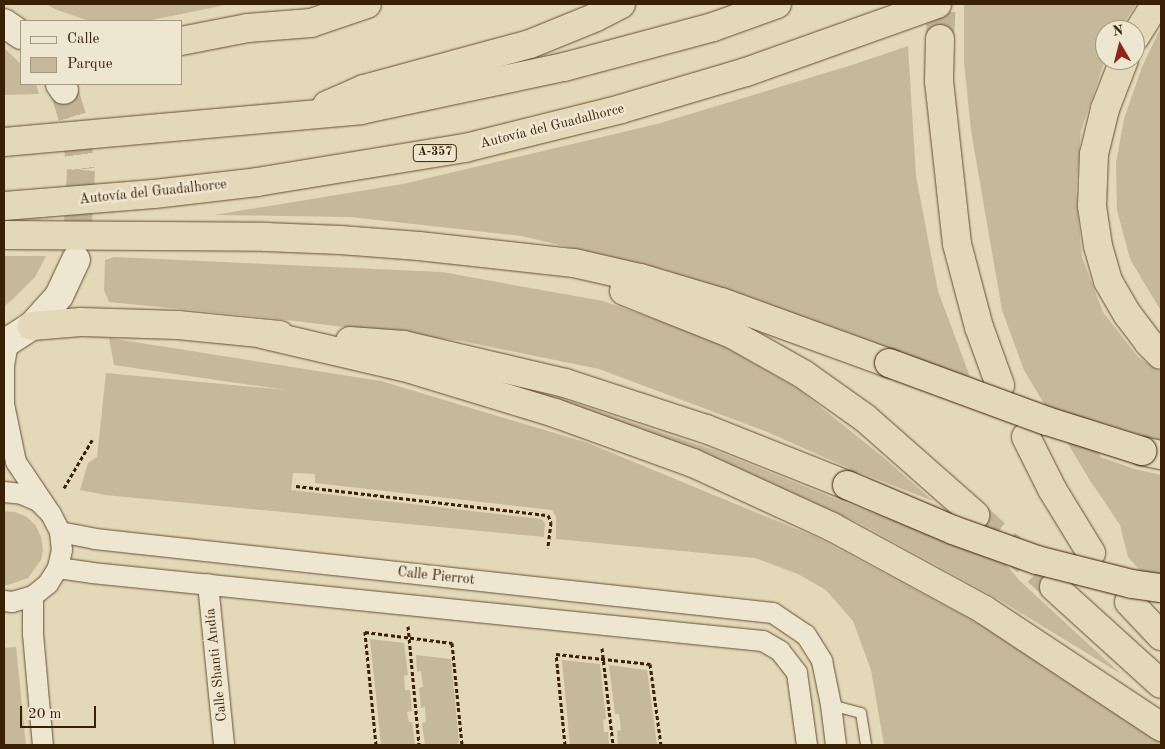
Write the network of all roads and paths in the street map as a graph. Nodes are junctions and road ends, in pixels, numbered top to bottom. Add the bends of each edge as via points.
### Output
1 (309, 4) edge
2 (367, 4) edge
3 (621, 4) edge
4 (777, 4) edge
5 (937, 4) edge
6 (1156, 4) edge
7 (1145, 21) edge
8 (4, 23) edge
9 (248, 28) junction
10 (20, 34) edge
11 (940, 39) tunnel mouth
12 (182, 41) edge
13 (1120, 70) edge
14 (310, 113) junction
15 (4, 142) edge
16 (4, 206) edge
17 (4, 235) edge
18 (76, 260) tunnel mouth
19 (530, 260) junction
20 (32, 326) junction
21 (262, 334) junction
22 (6, 343) edge
23 (1161, 355) edge
24 (1000, 385) dead end
25 (1026, 437) dead end
26 (92, 440) dead end
27 (1152, 453) edge
28 (296, 486) dead end
29 (64, 488) dead end
30 (4, 492) edge
31 (51, 514) junction
32 (975, 515) tunnel mouth
33 (60, 532) junction
34 (548, 548) dead end
35 (1091, 552) dead end
36 (58, 568) junction
37 (208, 584) junction
38 (1054, 587) tunnel mouth
39 (1161, 588) edge
40 (33, 596) junction
41 (4, 602) edge
42 (1129, 602) dead end
43 (405, 603) junction
44 (599, 625) junction
45 (1161, 636) edge
46 (409, 639) junction
47 (603, 659) junction
48 (1161, 684) edge
49 (831, 705) junction
50 (1161, 727) edge
51 (43, 745) edge
52 (224, 745) edge
53 (376, 745) edge
54 (419, 745) edge
55 (462, 745) edge
56 (565, 745) edge
57 (613, 745) edge
58 (661, 745) edge
59 (807, 745) edge
60 (836, 745) edge
61 (866, 745) edge

1 - 9 highway
2 - 9 highway via 311,22
3 - 14 highway via 530,44 364,89
4 - 14 highway via 713,26 564,67 361,110
5 - 16 highway, Autovía del Guadalhorce / A-357 via 746,72 630,106 465,148 257,182
6 - 7 highway
8 - 10 street
9 - 12 highway
11 - 24 highway via 939,81 957,244 979,327
13 - 23 highway via 1105,109 1094,154 1092,206 1108,281 1128,315
14 - 15 highway
17 - 19 highway via 321,239 419,246
18 - 20 street via 59,296
19 - 27 highway, bridge via 574,263 721,302 1048,420
19 - 32 highway via 641,296 732,334 803,374 865,418
20 - 21 highway via 81,322 168,325
20 - 22 street
21 - 39 highway, bridge via 404,345 565,384 706,429 953,530 1037,560
21 - 50 highway via 411,369 555,413 693,463 832,527 983,609
22 - 31 street via 4,404 16,462
25 - 35 highway via 1052,489
26 - 29 path
28 - 34 path via 548,514 551,522
30 - 31 street via 22,494
31 - 33 street
33 - 36 street via 62,550
33 - 49 street, Calle Pierrot via 105,540 773,613 806,635 822,661
36 - 37 street
36 - 40 street via 48,584
37 - 43 street
37 - 52 street, Calle Shanti Andía
38 - 48 highway
40 - 41 street
40 - 51 street via 33,634
42 - 45 highway
43 - 44 street
43 - 46 path
44 - 47 path
44 - 59 street via 763,641 780,651 797,673
46 - 53 path via 365,632
46 - 54 path
46 - 55 path via 452,643
47 - 56 path via 556,654
47 - 57 path
47 - 58 path via 650,664
49 - 60 street
49 - 61 lane via 861,713

